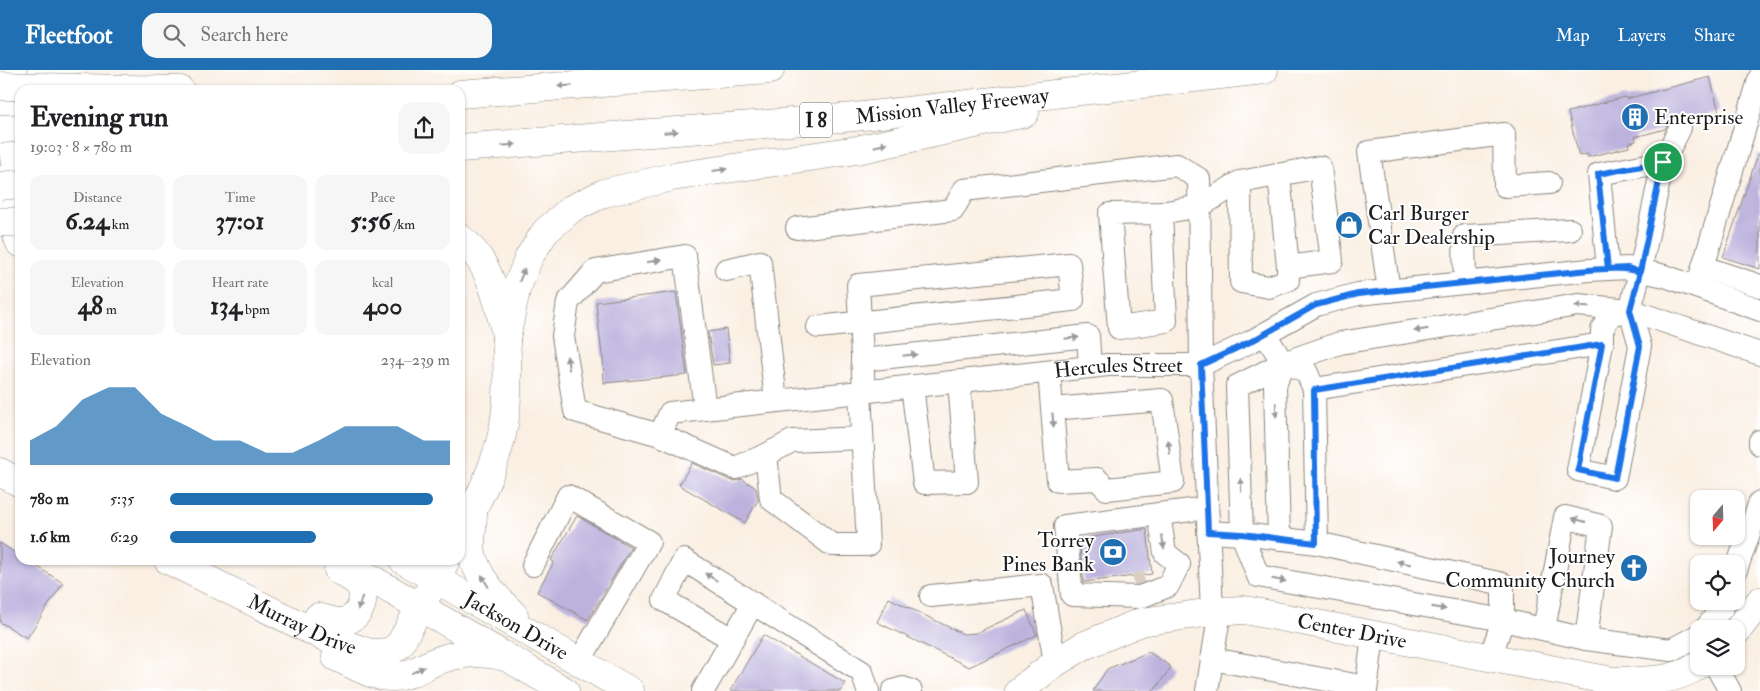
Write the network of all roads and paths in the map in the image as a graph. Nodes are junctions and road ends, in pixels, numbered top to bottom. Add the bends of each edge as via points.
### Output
1 (13, 70) edge
2 (770, 70) edge
3 (1264, 70) edge
4 (1760, 77) edge
5 (1171, 81) junction
6 (0, 86) edge
7 (15, 86) edge
8 (465, 94) edge
9 (15, 128) edge
10 (1680, 128) dead end
11 (0, 129) edge
12 (465, 148) edge
13 (1663, 162) junction
14 (15, 163) edge
15 (1279, 175) junction
16 (0, 180) edge
17 (1240, 182) junction
18 (1550, 183) dead end
19 (15, 184) edge
20 (0, 186) edge
21 (1200, 206) junction
22 (1161, 213) junction
23 (0, 222) edge
24 (15, 222) edge
25 (797, 228) dead end
26 (15, 230) edge
27 (1570, 230) dead end
28 (465, 242) edge
29 (1288, 267) junction
30 (1608, 269) junction
31 (726, 270) dead end
32 (1640, 272) junction
33 (1700, 277) junction
34 (1465, 283) junction
35 (1760, 286) edge
36 (1389, 291) junction
37 (1630, 310) junction
38 (1760, 310) edge
39 (860, 322) junction
40 (818, 327) dead end
41 (1265, 334) junction
42 (506, 339) junction
43 (1602, 344) junction
44 (1760, 354) edge
45 (862, 360) junction
46 (1283, 363) junction
47 (1201, 365) junction
48 (1090, 367) junction
49 (1049, 372) junction
50 (959, 381) junction
51 (912, 386) junction
52 (1314, 390) junction
53 (862, 392) junction
54 (776, 401) junction
55 (715, 408) junction
56 (1052, 409) junction
57 (660, 436) junction
58 (862, 438) junction
59 (766, 455) junction
60 (0, 472) edge
61 (15, 480) edge
62 (1206, 480) junction
63 (1173, 482) junction
64 (1760, 502) edge
65 (1207, 508) junction
66 (467, 513) edge
67 (1159, 514) junction
68 (1208, 532) junction
69 (1242, 534) junction
70 (1279, 539) junction
71 (1316, 543) junction
72 (1741, 555) edge
73 (1210, 560) junction
74 (178, 565) edge
75 (217, 565) edge
76 (328, 565) edge
77 (347, 565) edge
78 (422, 565) edge
79 (533, 565) dead end
80 (441, 570) edge
81 (1175, 571) junction
82 (219, 586) junction
83 (1096, 595) junction
84 (931, 596) dead end
85 (1760, 601) edge
86 (753, 603) junction
87 (420, 608) junction
88 (1721, 610) edge
89 (1216, 612) junction
90 (318, 617) junction
91 (1503, 620) junction
92 (1713, 620) edge
93 (1745, 620) edge
94 (1544, 629) junction
95 (1373, 635) junction
96 (732, 639) junction
97 (1586, 639) junction
98 (1690, 640) edge
99 (542, 641) junction
100 (506, 657) junction
101 (1490, 658) junction
102 (1212, 659) junction
103 (579, 662) junction
104 (1055, 663) junction
105 (1690, 671) edge
106 (1721, 675) edge
107 (1660, 686) edge
108 (1366, 689) edge
109 (565, 691) edge
110 (630, 691) edge
111 (703, 691) edge
112 (868, 691) edge
113 (893, 691) edge
114 (911, 691) edge
115 (1019, 691) edge
116 (1207, 691) edge
117 (1730, 691) edge

1 - 14 main road via 9,106
2 -> 8 main road
3 - 5 main road, Mission Valley Freeway / I 8
4 - 33 street
12 -> 5 main road, Mission Valley Freeway / I 8 via 854,117
42 -> 5 main road via 516,290 529,257 545,232 571,209 604,192 672,177 857,150
6 - 7 main road, bridge
9 - 11 main road, bridge
10 - 13 street
13 - 30 street via 1598,174
13 - 32 street
15 - 17 street
15 - 29 street
15 - 29 street via 1320,167 1332,261
16 - 26 main road
17 - 21 street
17 - 29 street via 1240,282 1269,286 1288,280
18 - 36 street via 1505,186 1504,134 1369,152
19 - 20 main road, bridge
21 - 22 street
21 - 25 street via 1199,179 1177,165 964,190 953,210
21 - 47 street
22 - 22 street via 1110,214 1119,328 1166,321
23 - 24 main road, bridge
27 - 34 street via 1464,236
28 - 42 main road via 486,269
30 - 32 street, Hercules Street via 1628,268
30 - 34 street, Hercules Street
31 - 54 street via 760,262
32 - 33 street, Hercules Street
32 - 37 street
33 - 35 street
33 - 38 street, Hercules Street
34 - 36 street, Hercules Street
36 - 41 street, Hercules Street via 1358,294 1316,305
37 - 43 street via 1610,315 1602,330
37 - 43 street via 1640,346 1615,478 1578,470
37 - 44 street
37 -> 46 street via 1578,305 1340,343
39 - 39 street via 858,285 1069,264 1073,300
39 - 40 street
39 - 45 street
41 - 46 street
41 - 47 street, Hercules Street
42 - 66 main road via 508,375 504,426 490,471
43 - 52 street
45 -> 48 street via 1088,336
45 - 53 street
46 - 52 street via 1306,372
69 -> 46 street via 1237,386
46 -> 70 street via 1276,386
47 - 48 street, Hercules Street
47 - 62 street
48 - 49 street, Hercules Street
49 - 50 street, Hercules Street
49 - 56 street
50 - 51 street, Hercules Street
50 - 51 street via 967,482 924,483
51 - 53 street, Hercules Street
52 - 71 street
53 - 54 street, Hercules Street
53 - 58 street
54 - 55 street, Hercules Street
55 - 57 street, Hercules Street via 670,413
57 -> 55 street via 575,411 563,336 568,302 595,271 685,256
56 -> 63 street via 1058,481 1097,480 1107,489
63 -> 56 street via 1162,400
57 - 59 street via 735,468
58 - 59 street via 792,441
58 - 59 street via 868,545 832,545 771,499
60 - 61 main road
62 - 63 street
62 - 65 street
64 - 72 street
65 - 67 street
65 - 68 street
99 -> 66 main road via 498,600 484,580 471,547
67 -> 81 street via 1165,553
67 - 83 street via 1065,526 1072,595
68 - 69 street
68 - 73 street
69 - 70 street
69 -> 91 street via 1258,576
70 - 71 street
91 -> 71 street via 1503,584
73 - 81 street
73 - 89 street
74 - 82 main road, Murray Drive
75 - 90 main road, Murray Drive
76 -> 90 main road via 357,582 362,590 362,606 346,621
77 - 87 main road, Jackson Drive
78 - 80 main road, Jackson Drive
79 - 103 street via 568,496 649,542
80 - 87 main road, Murray Drive
80 - 99 main road, Jackson Drive
81 - 83 street via 1139,583 1110,587
81 - 83 street via 1168,586 1140,597
82 - 87 main road, Murray Drive via 324,637 370,653 390,652 400,644
82 -> 100 main road via 324,651 380,676 408,675 433,662 469,653 485,652
84 - 104 street via 1042,585
85 - 93 main road
86 - 96 street
86 -> 96 street via 684,560 664,600
86 - 112 street via 862,672
87 - 90 main road, Murray Drive via 388,632 367,637 334,629
87 - 100 main road, Jackson Drive
88 - 92 street
89 - 95 main road, Center Drive via 1244,610
89 - 102 street
89 - 104 main road, Center Drive via 1142,622 1083,646
91 - 94 street
91 - 101 street
94 - 97 street
97 -> 94 street via 1601,526 1565,517
95 - 101 main road, Center Drive
95 - 108 street
96 - 111 street
97 - 98 street via 1672,650
99 - 103 main road, Jackson Drive
100 - 109 main road, Jackson Drive
101 - 107 main road, Center Drive via 1612,681
102 - 108 street
102 - 116 street
103 - 110 main road, Jackson Drive
104 - 115 main road, Center Drive
105 - 107 main road, Center Drive
106 - 117 street
113 - 114 street via 903,688

